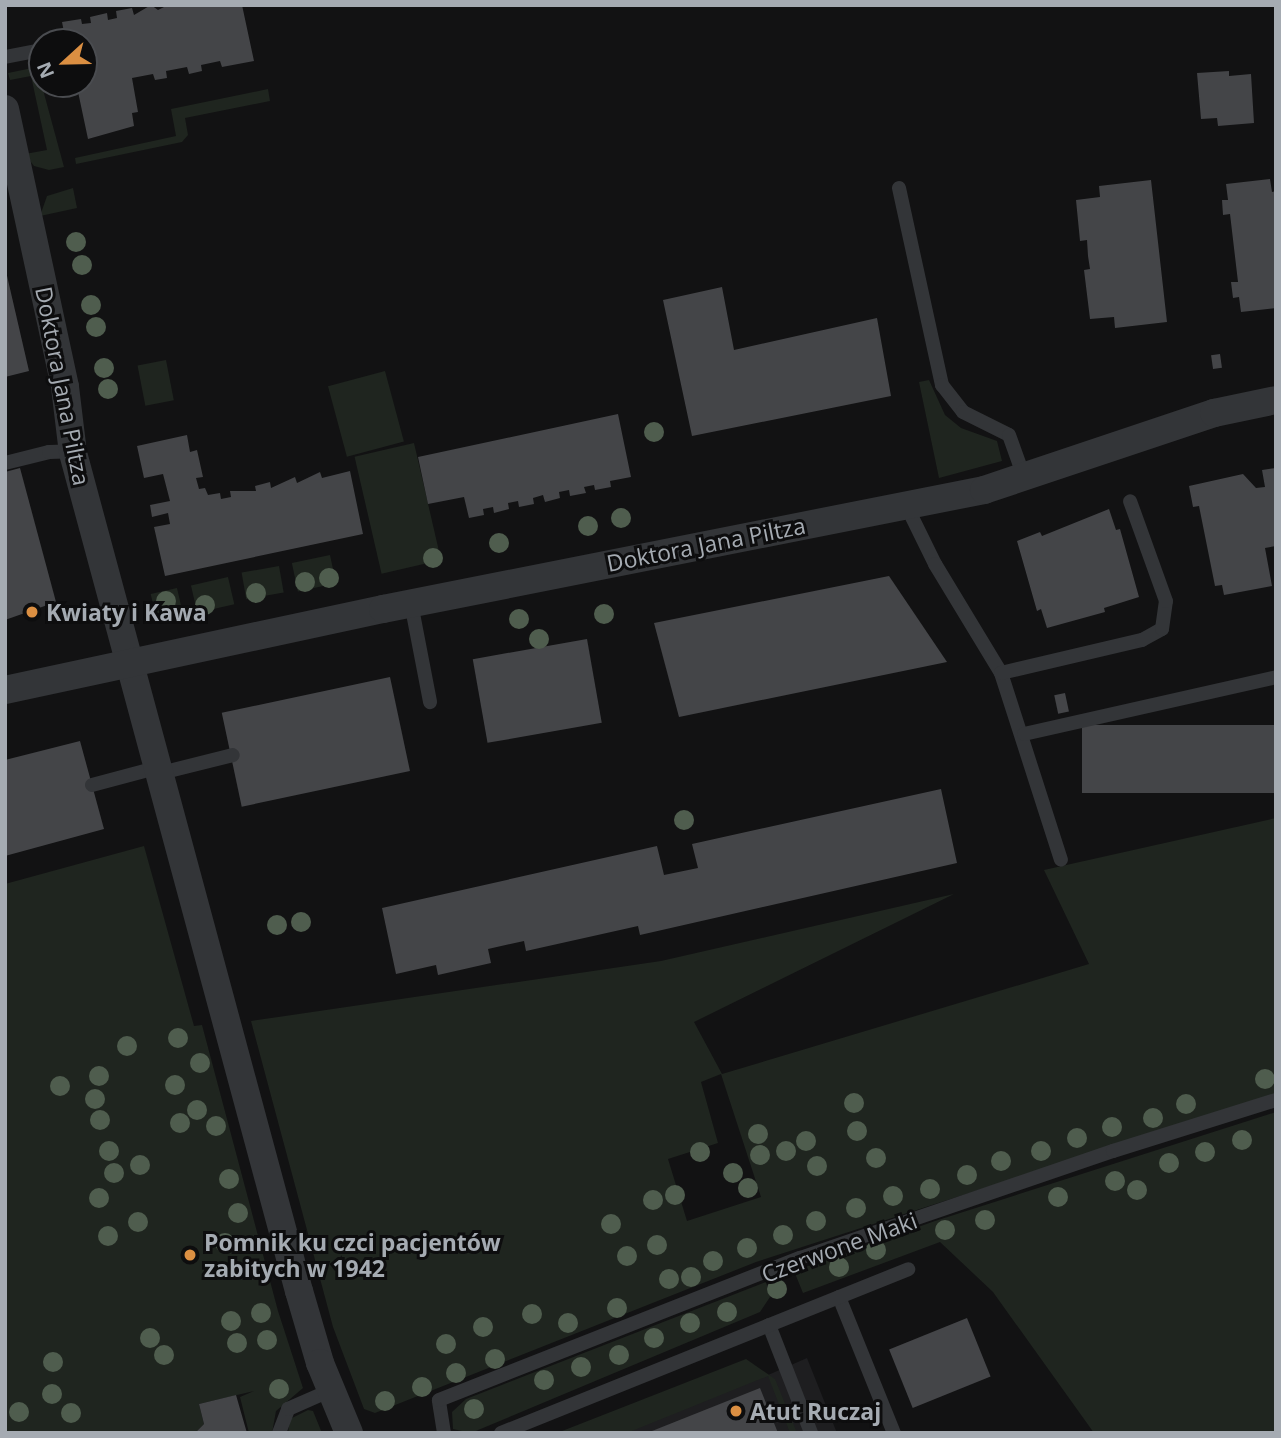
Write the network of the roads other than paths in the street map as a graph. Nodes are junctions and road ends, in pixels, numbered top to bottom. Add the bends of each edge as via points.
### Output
1 (28, 53) edge
2 (5, 57) edge
3 (5, 109) edge
4 (899, 188) dead end
5 (1276, 400) edge
6 (73, 451) junction
7 (5, 463) edge
8 (1024, 477) junction
9 (1130, 501) dead end
10 (906, 505) junction
11 (411, 603) junction
12 (128, 662) junction
13 (1001, 673) junction
14 (1276, 677) edge
15 (5, 690) edge
16 (430, 702) dead end
17 (1024, 734) junction
18 (233, 755) dead end
19 (157, 771) junction
20 (92, 785) dead end
21 (1061, 860) dead end
22 (1276, 1100) edge
23 (908, 1269) dead end
24 (839, 1297) junction
25 (769, 1325) junction
26 (331, 1390) junction
27 (279, 1433) edge
28 (349, 1433) edge
29 (444, 1433) edge
30 (501, 1433) edge
31 (811, 1433) edge
32 (894, 1433) edge

1 - 2 lane
3 - 6 street, Doktora Jana Piltza via 65,387
4 - 8 lane via 942,385 963,412 1009,435
5 - 8 street, Doktora Jana Piltza via 1214,413
6 - 7 lane
6 - 12 street, Doktora Jana Piltza
8 - 10 street, Doktora Jana Piltza
9 - 13 lane via 1166,601 1162,629 1142,640
10 - 11 street, Doktora Jana Piltza
10 - 13 lane via 935,564
11 - 12 street, Doktora Jana Piltza
11 - 16 lane
12 - 15 street, Doktora Jana Piltza
12 - 19 street, Doktora Jana Piltza
13 - 17 lane
14 - 17 lane
17 - 21 lane
18 - 19 lane
19 - 20 lane
19 - 26 street, Doktora Jana Piltza via 299,1291
22 - 29 lane, Czerwone Maki via 1113,1150 800,1258 439,1400
23 - 24 lane, Czerwone Maki
24 - 25 lane, Czerwone Maki
24 - 32 lane, Czerwone Maki
25 - 30 lane, Czerwone Maki
25 - 31 lane
26 - 27 lane via 288,1409
26 - 28 street, Doktora Jana Piltza

